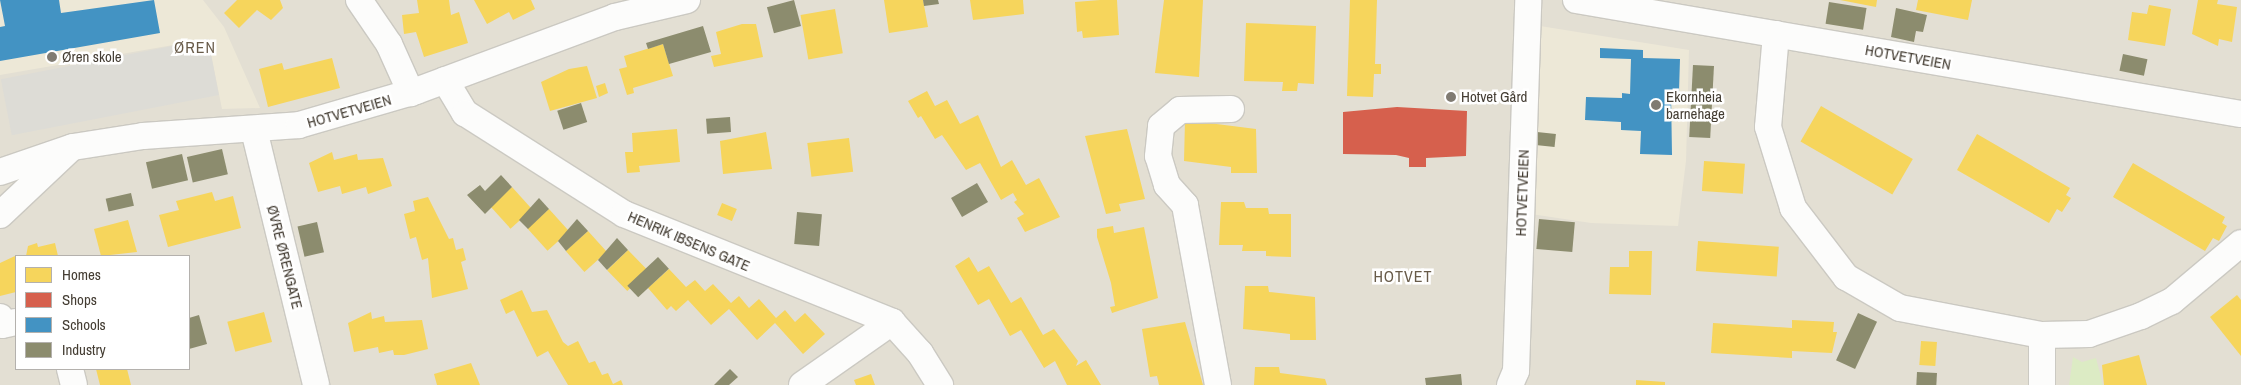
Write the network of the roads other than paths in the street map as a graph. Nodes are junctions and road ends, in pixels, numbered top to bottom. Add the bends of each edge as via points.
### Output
1 (359, 0) edge
2 (687, 0) edge
3 (1528, 0) edge
4 (1576, 0) edge
5 (1776, 34) junction
6 (445, 80) junction
7 (411, 93) junction
8 (1231, 109) dead end
9 (2241, 114) edge
10 (254, 130) junction
11 (72, 146) junction
12 (0, 172) edge
13 (0, 214) edge
14 (2241, 243) edge
15 (892, 322) junction
16 (2042, 335) junction
17 (70, 370) edge
18 (74, 385) edge
19 (316, 385) edge
20 (802, 385) edge
21 (940, 385) edge
22 (1218, 385) edge
23 (1510, 385) edge
24 (2042, 385) edge

1 - 7 street via 378,22
2 - 6 street, HOTVETVEIEN via 615,18
3 - 23 street, HOTVETVEIEN via 1516,371
4 - 5 street, HOTVETVEIEN
5 - 9 street, HOTVETVEIEN
5 - 16 street via 1767,98 1774,158 1793,208 1846,277 1900,308
6 - 7 street, HOTVETVEIEN
6 - 15 street, HENRIK IBSENS GATE via 465,113 624,214
7 - 10 street, HOTVETVEIEN via 299,125
8 - 22 street via 1180,110 1161,126 1158,156 1166,185 1186,205
10 - 11 street, HOTVETVEIEN via 143,136
10 - 19 street, ØVRE ØRENGATE
11 - 12 street, HOTVETVEIEN
11 - 13 street
14 - 16 street via 2172,301 2149,312 2089,334
15 - 20 street
15 - 21 street, HENRIK IBSENS GATE via 920,353
16 - 24 street
17 - 18 street

